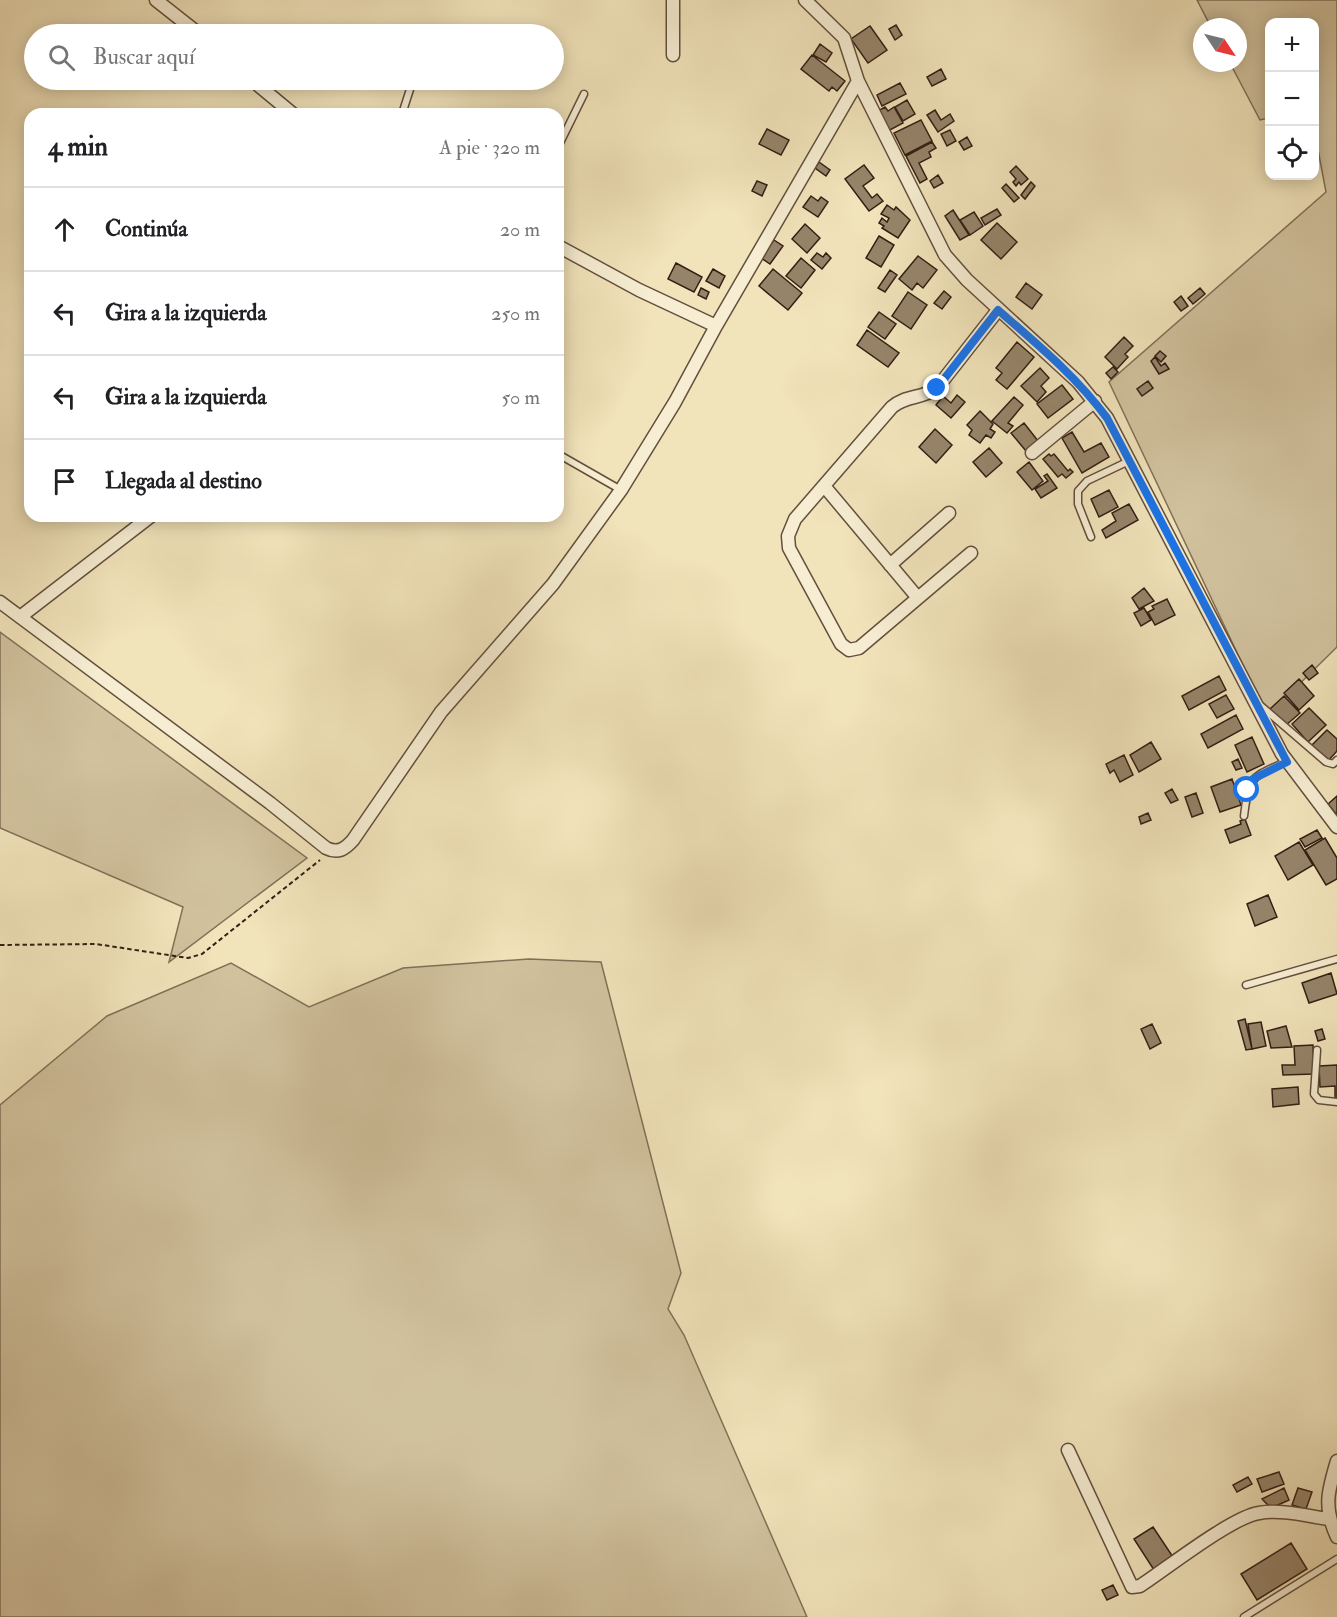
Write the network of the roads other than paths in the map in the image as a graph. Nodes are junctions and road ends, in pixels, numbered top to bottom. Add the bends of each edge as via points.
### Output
1 (156, 0) edge
2 (673, 0) edge
3 (805, 0) edge
4 (186, 24) edge
5 (673, 55) dead end
6 (858, 81) junction
7 (264, 90) edge
8 (410, 90) edge
9 (584, 94) dead end
10 (286, 108) edge
11 (404, 108) edge
12 (564, 135) edge
13 (564, 249) edge
14 (998, 310) junction
15 (716, 326) junction
16 (1095, 402) junction
17 (1032, 453) dead end
18 (564, 457) edge
19 (1129, 462) junction
20 (825, 487) junction
21 (621, 490) junction
22 (950, 513) dead end
23 (143, 522) edge
24 (1091, 537) dead end
25 (971, 552) dead end
26 (890, 565) junction
27 (918, 598) junction
28 (0, 602) edge
29 (20, 617) junction
30 (1252, 698) junction
31 (1337, 760) edge
32 (1287, 762) junction
33 (1244, 816) dead end
34 (1337, 827) edge
35 (1337, 959) edge
36 (1246, 985) dead end
37 (1317, 1050) dead end
38 (1337, 1102) edge
39 (1068, 1450) dead end
40 (1337, 1461) edge
41 (1329, 1519) junction
42 (1337, 1536) edge
43 (1337, 1559) edge
44 (1244, 1617) edge

1 - 4 street
2 - 5 street
3 - 6 street via 844,38
6 - 14 street via 945,255
6 - 15 street
7 - 10 street
8 - 11 lane
9 - 12 lane
13 - 15 street
14 - 16 street
14 - 20 street via 937,388 924,396 898,402
15 - 21 street
16 - 17 street
16 - 19 street
18 - 21 lane
19 - 24 lane via 1087,481 1078,491 1078,504
19 - 30 street
20 - 26 street
20 - 27 street via 795,519 788,542 841,644 849,650 859,648
21 - 29 street via 553,584 441,712 343,849 332,851
22 - 26 street
23 - 29 street
25 - 27 street
26 - 27 street
28 - 29 street
30 - 31 lane via 1326,762 1333,764
30 - 32 street
32 - 33 lane via 1253,779 1247,790
32 - 34 street
35 - 36 lane
37 - 38 lane via 1314,1094 1319,1100
39 - 41 street via 1132,1587 1140,1586 1252,1515 1274,1512
40 - 41 street via 1327,1503
41 - 42 street
43 - 44 lane

